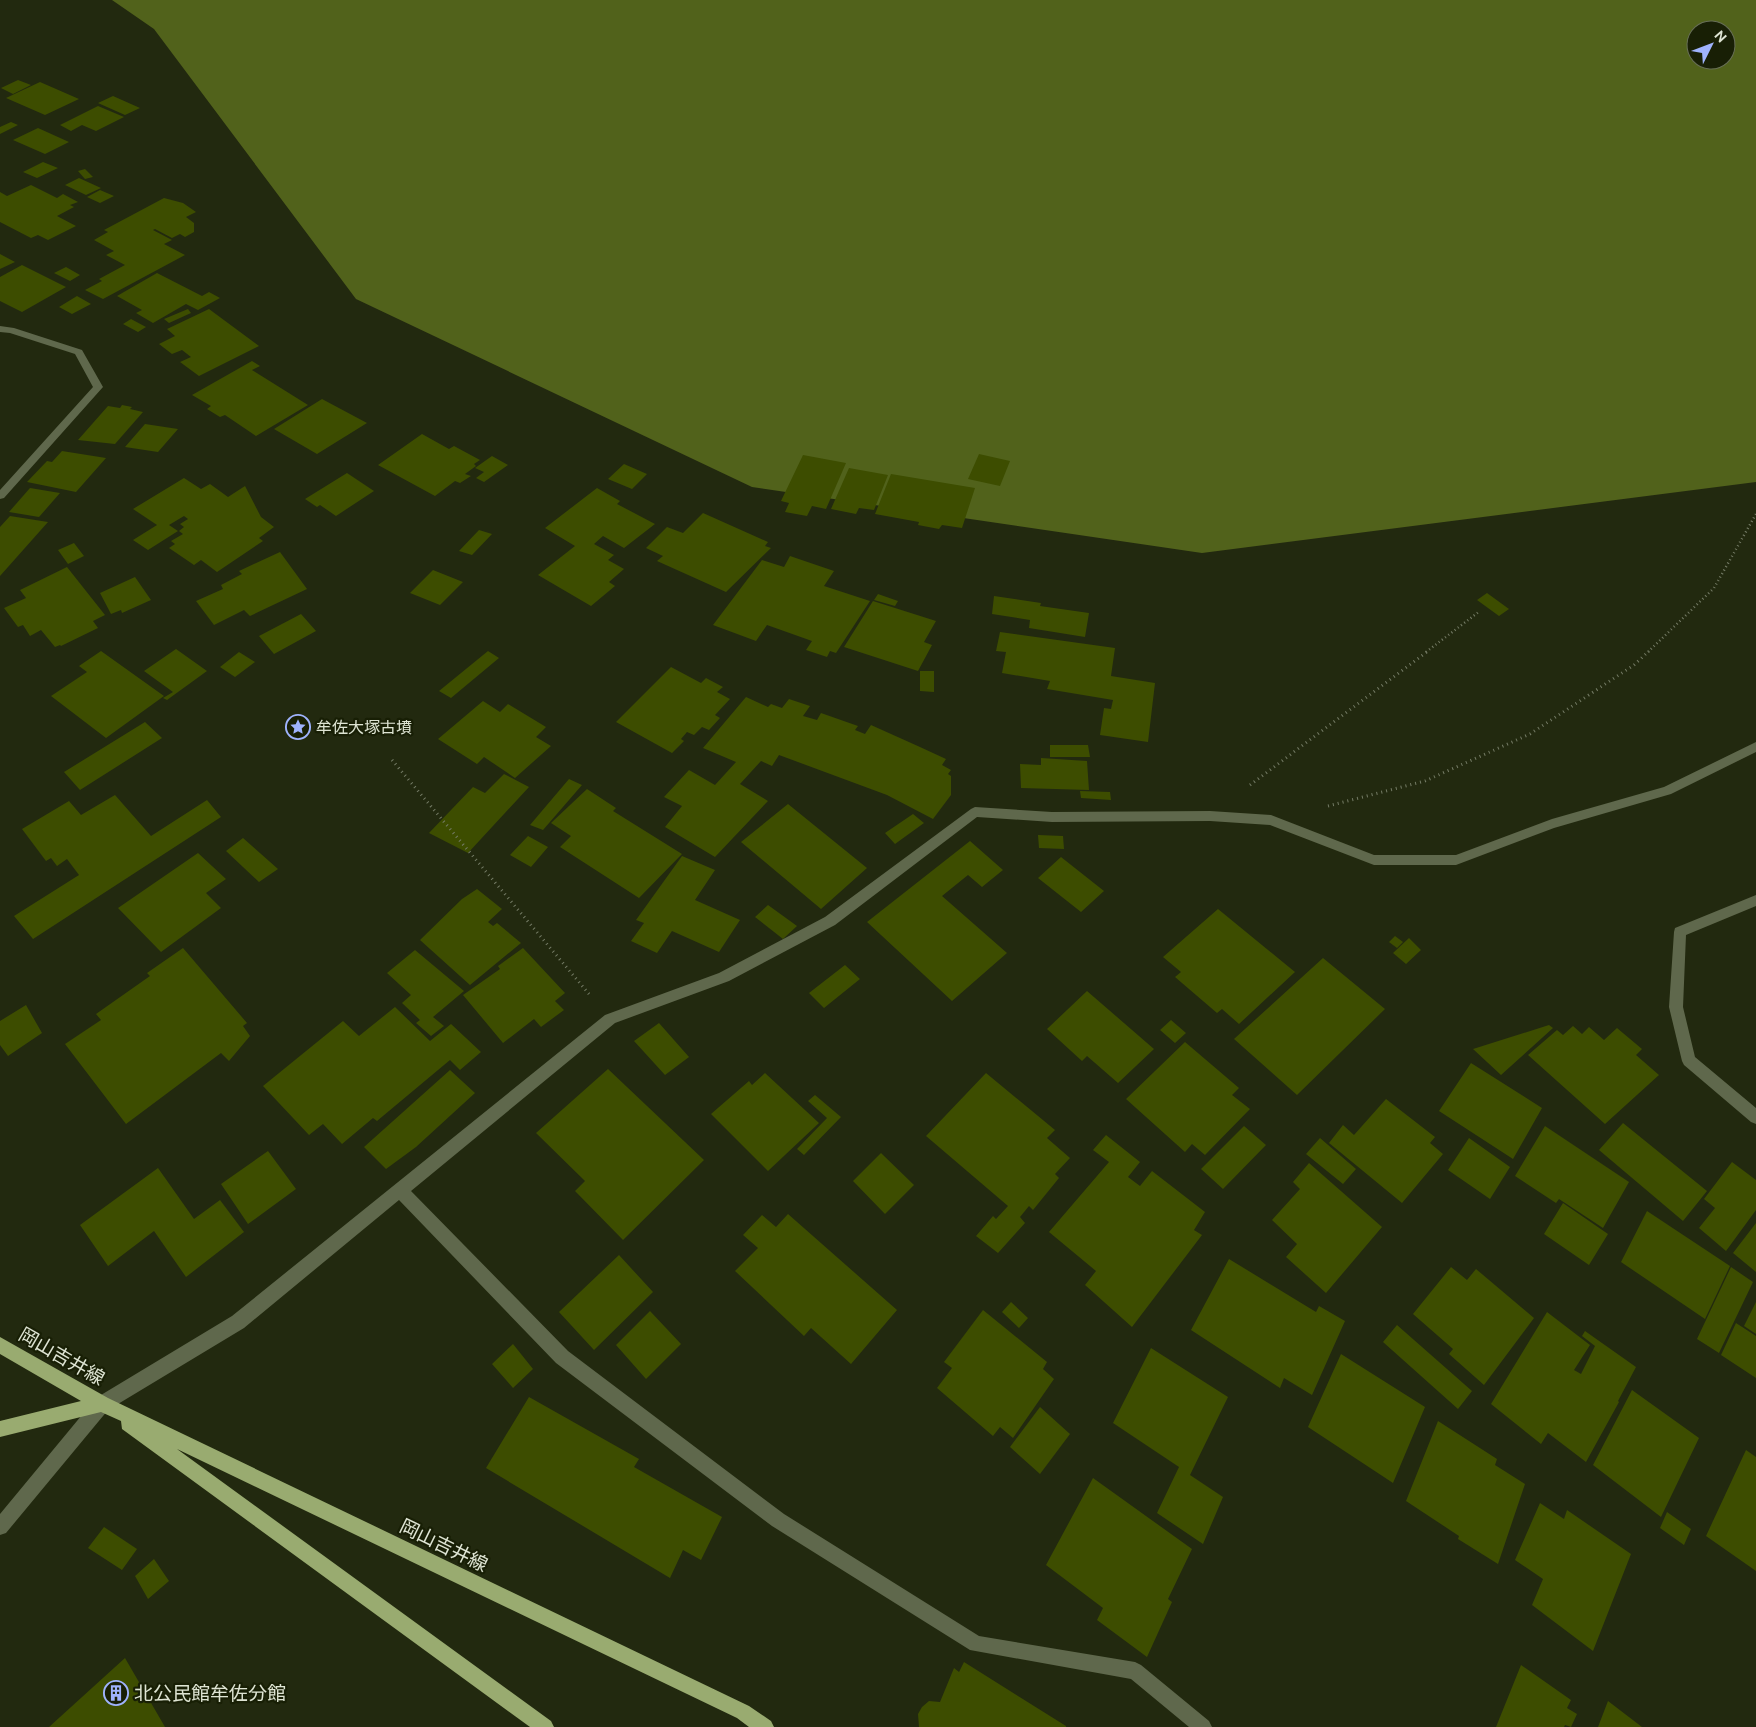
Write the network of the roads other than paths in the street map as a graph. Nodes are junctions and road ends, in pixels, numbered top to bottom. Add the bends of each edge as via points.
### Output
1 (0, 329) edge
2 (0, 496) edge
3 (1756, 747) edge
4 (1756, 900) edge
5 (1756, 1117) edge
6 (400, 1190) junction
7 (0, 1345) edge
8 (102, 1404) junction
9 (0, 1429) edge
10 (0, 1527) edge
11 (545, 1727) edge
12 (765, 1727) edge
13 (1203, 1727) edge

1 - 2 street via 80,352 98,387
3 - 6 street via 1667,791 1552,824 1456,860 1374,860 1271,820 1210,816 1052,817 975,812 830,921 724,977 610,1020
4 - 5 street via 1680,932 1676,1007 1689,1060
6 - 8 street via 238,1322
6 - 13 street via 562,1357 778,1520 976,1644 1135,1672
7 - 8 main road, 岡山吉井線
8 - 9 main road
8 - 10 street
8 - 11 main road, 岡山吉井線
8 - 12 main road, 岡山吉井線 via 743,1712

